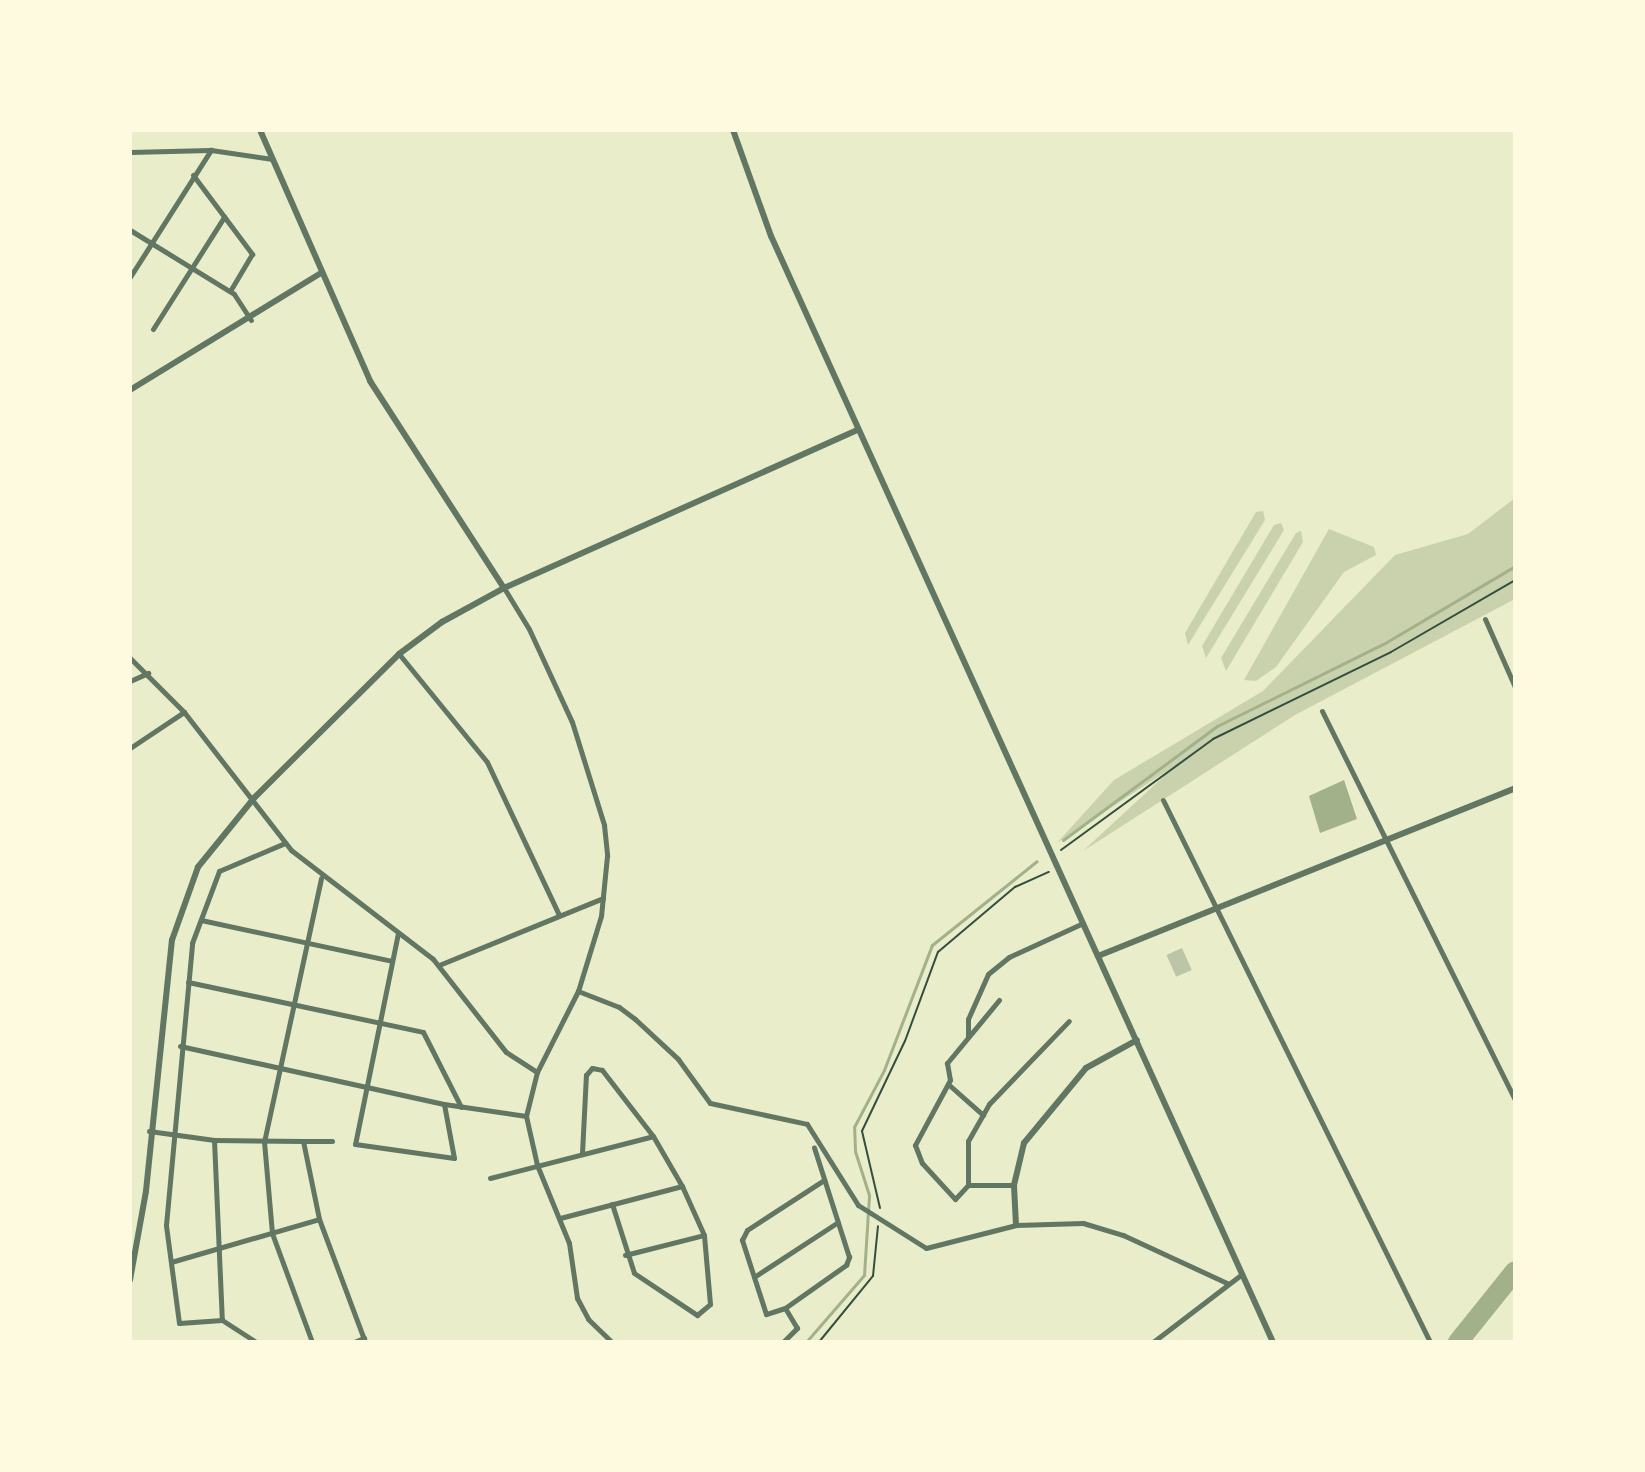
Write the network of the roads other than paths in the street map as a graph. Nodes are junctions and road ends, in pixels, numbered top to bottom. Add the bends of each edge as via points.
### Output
1 (260, 130) edge
2 (733, 130) edge
3 (211, 150) junction
4 (130, 152) edge
5 (272, 159) junction
6 (193, 175) junction
7 (224, 217) junction
8 (130, 230) edge
9 (151, 242) junction
10 (193, 268) junction
11 (321, 273) junction
12 (130, 277) edge
13 (230, 291) junction
14 (251, 320) junction
15 (153, 329) dead end
16 (130, 390) edge
17 (857, 430) junction
18 (504, 588) junction
19 (1485, 619) dead end
20 (399, 654) junction
21 (130, 658) edge
22 (148, 673) junction
23 (130, 681) edge
24 (1515, 687) edge
25 (1322, 711) dead end
26 (184, 712) junction
27 (130, 748) edge
28 (1515, 788) edge
29 (254, 798) junction
30 (1163, 800) dead end
31 (1385, 840) junction
32 (285, 843) junction
33 (321, 878) junction
34 (603, 898) junction
35 (1216, 909) junction
36 (559, 915) junction
37 (201, 920) junction
38 (1083, 923) junction
39 (398, 933) junction
40 (308, 943) junction
41 (1098, 956) junction
42 (392, 961) junction
43 (439, 965) junction
44 (188, 982) junction
45 (578, 991) junction
46 (999, 1000) dead end
47 (294, 1005) junction
48 (1069, 1021) dead end
49 (377, 1024) junction
50 (968, 1038) junction
51 (1137, 1040) junction
52 (180, 1046) junction
53 (282, 1068) junction
54 (537, 1072) junction
55 (948, 1084) junction
56 (364, 1086) junction
57 (1515, 1100) edge
58 (444, 1104) junction
59 (461, 1107) junction
60 (983, 1115) junction
61 (526, 1116) junction
62 (149, 1131) junction
63 (172, 1135) junction
64 (653, 1136) junction
65 (214, 1140) junction
66 (303, 1141) junction
67 (332, 1141) dead end
68 (264, 1142) junction
69 (814, 1147) dead end
70 (582, 1153) junction
71 (537, 1165) junction
72 (490, 1178) dead end
73 (824, 1180) junction
74 (968, 1185) junction
75 (1014, 1185) junction
76 (682, 1186) junction
77 (612, 1204) junction
78 (560, 1218) junction
79 (319, 1219) junction
80 (838, 1222) junction
81 (1016, 1225) junction
82 (272, 1233) junction
83 (704, 1235) junction
84 (220, 1248) junction
85 (625, 1255) junction
86 (171, 1262) junction
87 (1242, 1274) junction
88 (754, 1277) junction
89 (130, 1280) edge
90 (1227, 1283) junction
91 (785, 1308) junction
92 (222, 1320) junction
93 (364, 1340) edge
94 (256, 1342) edge
95 (312, 1342) edge
96 (354, 1342) edge
97 (612, 1342) edge
98 (783, 1342) edge
99 (1153, 1342) edge
100 (1273, 1342) edge
101 (1430, 1342) edge

1 - 5 street
2 - 17 street via 771,236
3 - 4 street
3 - 5 street
3 - 6 street
5 - 11 street
6 - 7 street
6 - 9 street
7 - 10 street
7 - 13 street via 252,254
8 - 9 street
9 - 10 street
9 - 12 street
10 - 13 street
10 - 15 street
11 - 14 street
11 - 18 street via 379,399 448,494
13 - 14 street
14 - 16 street
17 - 18 street
17 - 38 street
18 - 20 street via 442,622
18 - 34 street via 529,629 586,759 604,825
19 - 24 street
20 - 29 street
20 - 36 street via 487,762
21 - 22 street
22 - 23 street
22 - 26 street
25 - 31 street
26 - 27 street
26 - 29 street
28 - 31 street
29 - 32 street
29 - 62 street via 198,867 176,925
30 - 35 street
31 - 35 street
31 - 57 street
32 - 33 street
32 - 37 street via 219,871
33 - 39 street
33 - 40 street
34 - 36 street
34 - 45 street
35 - 41 street
35 - 101 street
36 - 43 street
37 - 40 street
37 - 44 street via 192,943
38 - 41 street
38 - 50 street via 1009,957 988,974 968,1019
39 - 42 street
39 - 43 street
40 - 42 street
40 - 47 street
41 - 51 street
42 - 49 street
43 - 54 street via 506,1052
44 - 47 street
44 - 52 street
45 - 54 street
45 - 81 street via 635,1019 678,1059 710,1103 807,1124 864,1209 919,1244 936,1248
46 - 50 street
47 - 49 street
47 - 53 street
48 - 60 street via 1057,1028
49 - 56 street
49 - 59 street via 423,1032
50 - 55 street via 947,1063
51 - 75 street via 1086,1068 1033,1131 1016,1162
51 - 87 street
52 - 53 street
52 - 63 street
53 - 56 street
53 - 68 street
54 - 61 street
55 - 60 street
55 - 74 street via 915,1145 922,1163 955,1199
56 - 58 street
56 - 58 street via 355,1144 454,1158
58 - 59 street
59 - 61 street
60 - 74 street via 968,1141
61 - 71 street
62 - 63 street
62 - 89 street via 146,1191
63 - 65 street
63 - 86 street via 166,1225
64 - 70 street
64 - 70 street via 602,1070 592,1068 586,1075
64 - 76 street
65 - 68 street
65 - 84 street
66 - 67 street
66 - 68 street
66 - 79 street
68 - 82 street
69 - 73 street
70 - 71 street
71 - 72 street
71 - 78 street
73 - 80 street
73 - 88 street via 747,1230 742,1240
74 - 75 street
75 - 81 street
76 - 77 street
76 - 83 street
77 - 78 street
77 - 85 street
78 - 97 street via 582,1309
79 - 82 street
79 - 93 street
80 - 88 street
80 - 91 street via 849,1257 846,1265
81 - 90 street via 1100,1227
82 - 84 street
82 - 95 street
83 - 85 street
83 - 85 street via 710,1304 697,1315 643,1284
84 - 86 street
84 - 92 street
86 - 92 street via 179,1323
87 - 90 street
87 - 100 street
88 - 91 street via 766,1314
90 - 99 street
91 - 98 street via 798,1332
92 - 94 street
93 - 96 street

